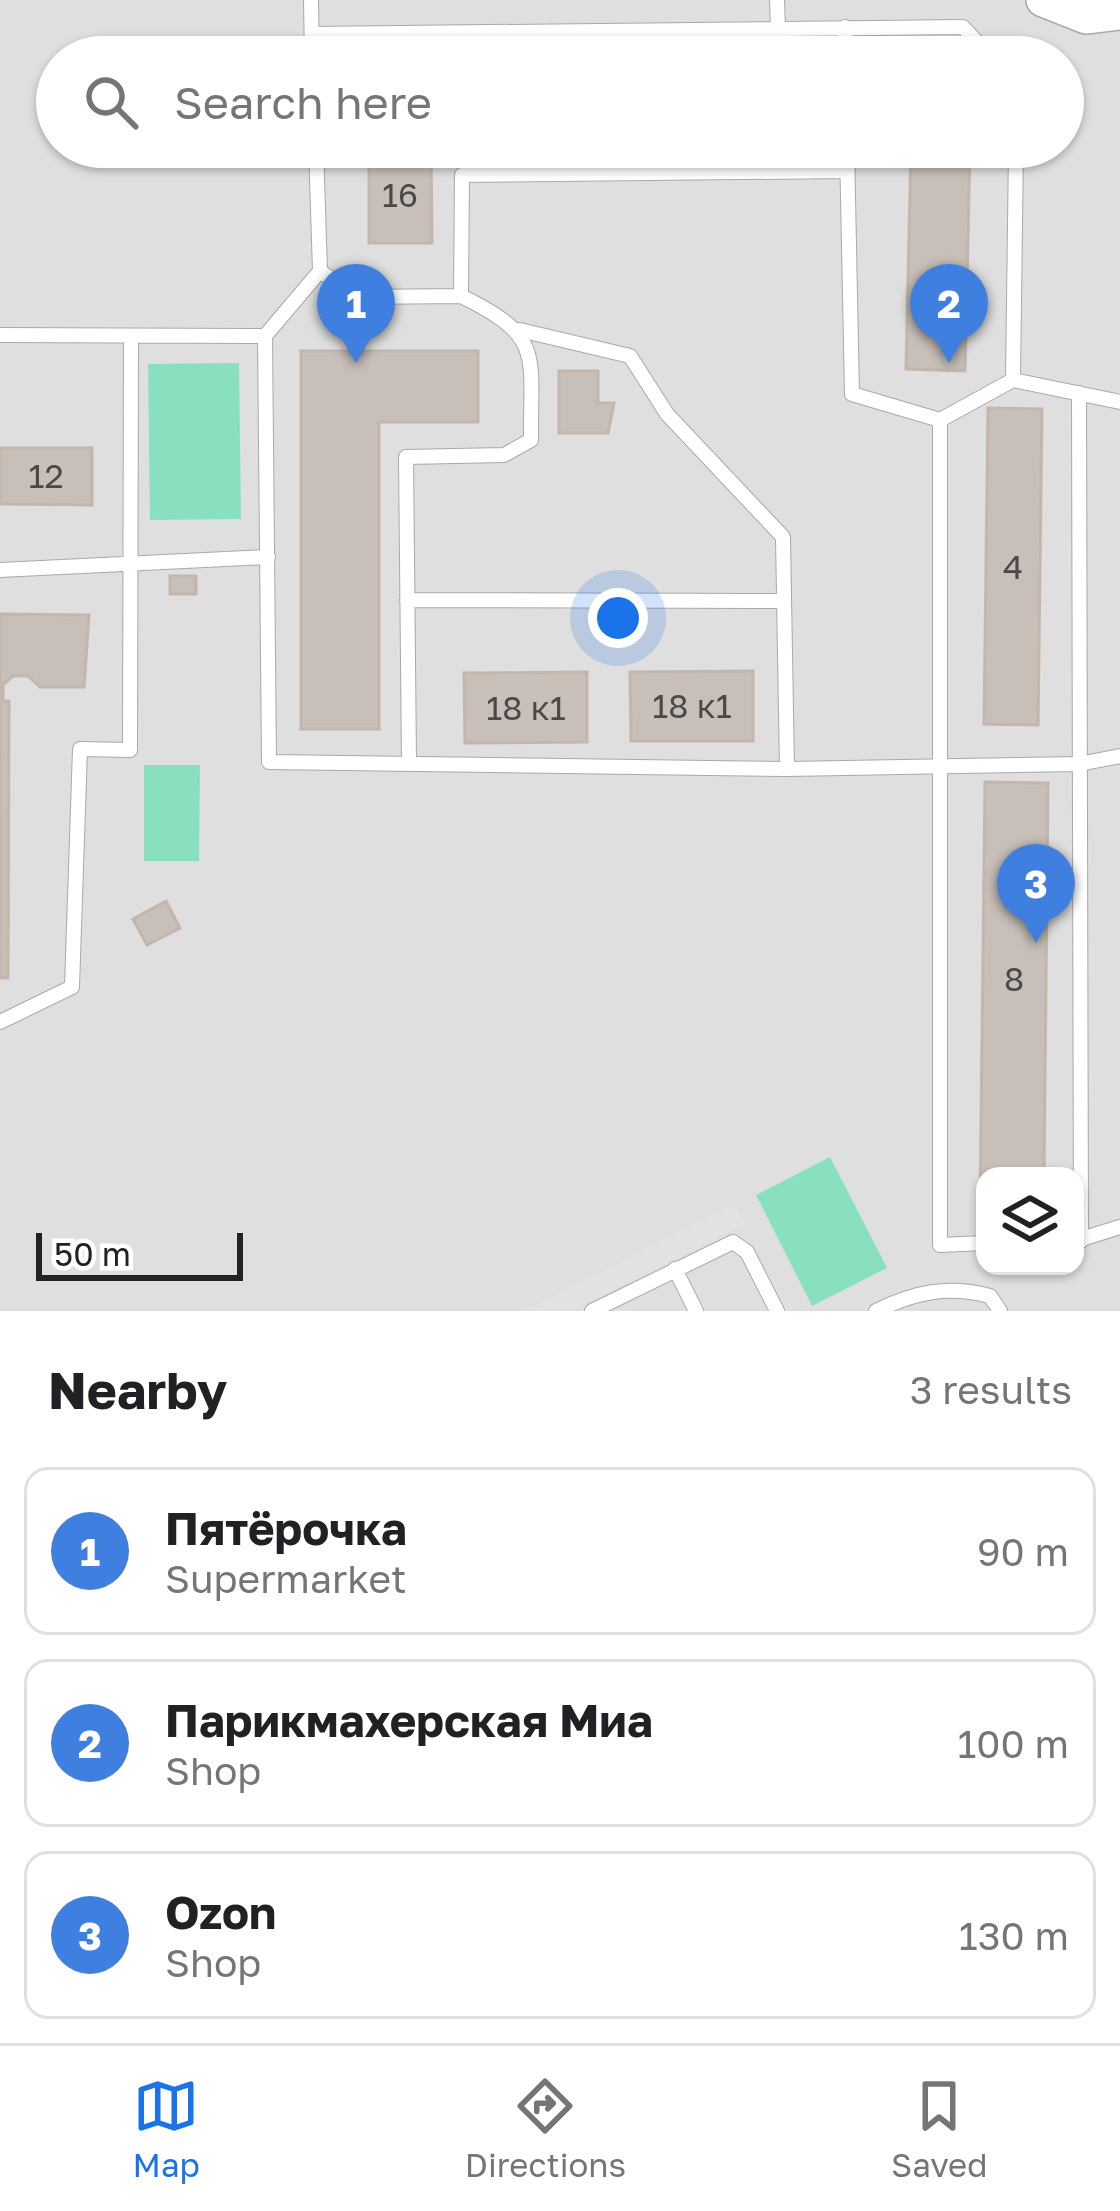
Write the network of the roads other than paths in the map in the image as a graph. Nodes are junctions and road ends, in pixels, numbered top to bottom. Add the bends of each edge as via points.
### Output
1 (310, 0) edge
2 (777, 0) edge
3 (1043, 0) edge
4 (1120, 13) edge
5 (778, 27) junction
6 (845, 27) junction
7 (312, 34) joint
8 (778, 36) edge
9 (845, 36) edge
10 (971, 36) edge
11 (317, 168) edge
12 (779, 168) edge
13 (848, 168) edge
14 (1016, 168) edge
15 (848, 171) junction
16 (779, 172) junction
17 (320, 271) junction
18 (461, 296) junction
19 (520, 330) junction
20 (0, 335) edge
21 (130, 336) junction
22 (265, 336) junction
23 (1013, 380) junction
24 (1079, 393) junction
25 (1120, 402) edge
26 (940, 420) junction
27 (268, 557) junction
28 (132, 565) junction
29 (0, 570) edge
30 (407, 600) junction
31 (784, 601) junction
32 (1120, 756) edge
33 (410, 761) junction
34 (1079, 764) junction
35 (939, 768) junction
36 (787, 769) junction
37 (0, 1022) edge
38 (1078, 1167) edge
39 (1120, 1227) edge
40 (1084, 1239) edge
41 (976, 1243) edge
42 (675, 1270) junction
43 (592, 1311) edge
44 (696, 1311) edge
45 (777, 1311) edge
46 (876, 1311) edge
47 (1000, 1311) edge

1 - 7 lane
2 - 5 lane
3 - 4 street via 1086,17
5 - 6 lane
5 - 7 lane
5 - 8 lane
6 - 9 lane
6 - 10 lane via 963,27
11 - 17 lane
12 - 16 lane
13 - 15 lane
14 - 23 lane
15 - 16 lane
15 - 26 lane via 852,394
16 - 18 lane via 462,175
17 - 18 lane via 356,297
17 - 22 lane
18 - 19 lane
19 - 30 lane via 530,352 531,440 504,455 406,458
19 - 31 lane via 630,356 667,414 783,537
20 - 21 lane
21 - 22 lane
21 - 28 lane
22 - 27 lane
23 - 24 lane
23 - 26 lane
24 - 25 lane
24 - 34 lane
26 - 35 lane
27 - 28 lane
27 - 33 lane via 269,762
28 - 29 lane
28 - 37 lane via 130,750 80,749 72,987
30 - 31 lane
30 - 33 lane
31 - 36 lane
32 - 34 lane
33 - 36 lane
34 - 35 lane
34 - 38 lane
35 - 36 lane
35 - 41 lane via 940,1245
39 - 40 lane
42 - 43 lane
42 - 44 lane
42 - 45 lane via 741,1244
46 - 47 lane via 933,1290 990,1296

